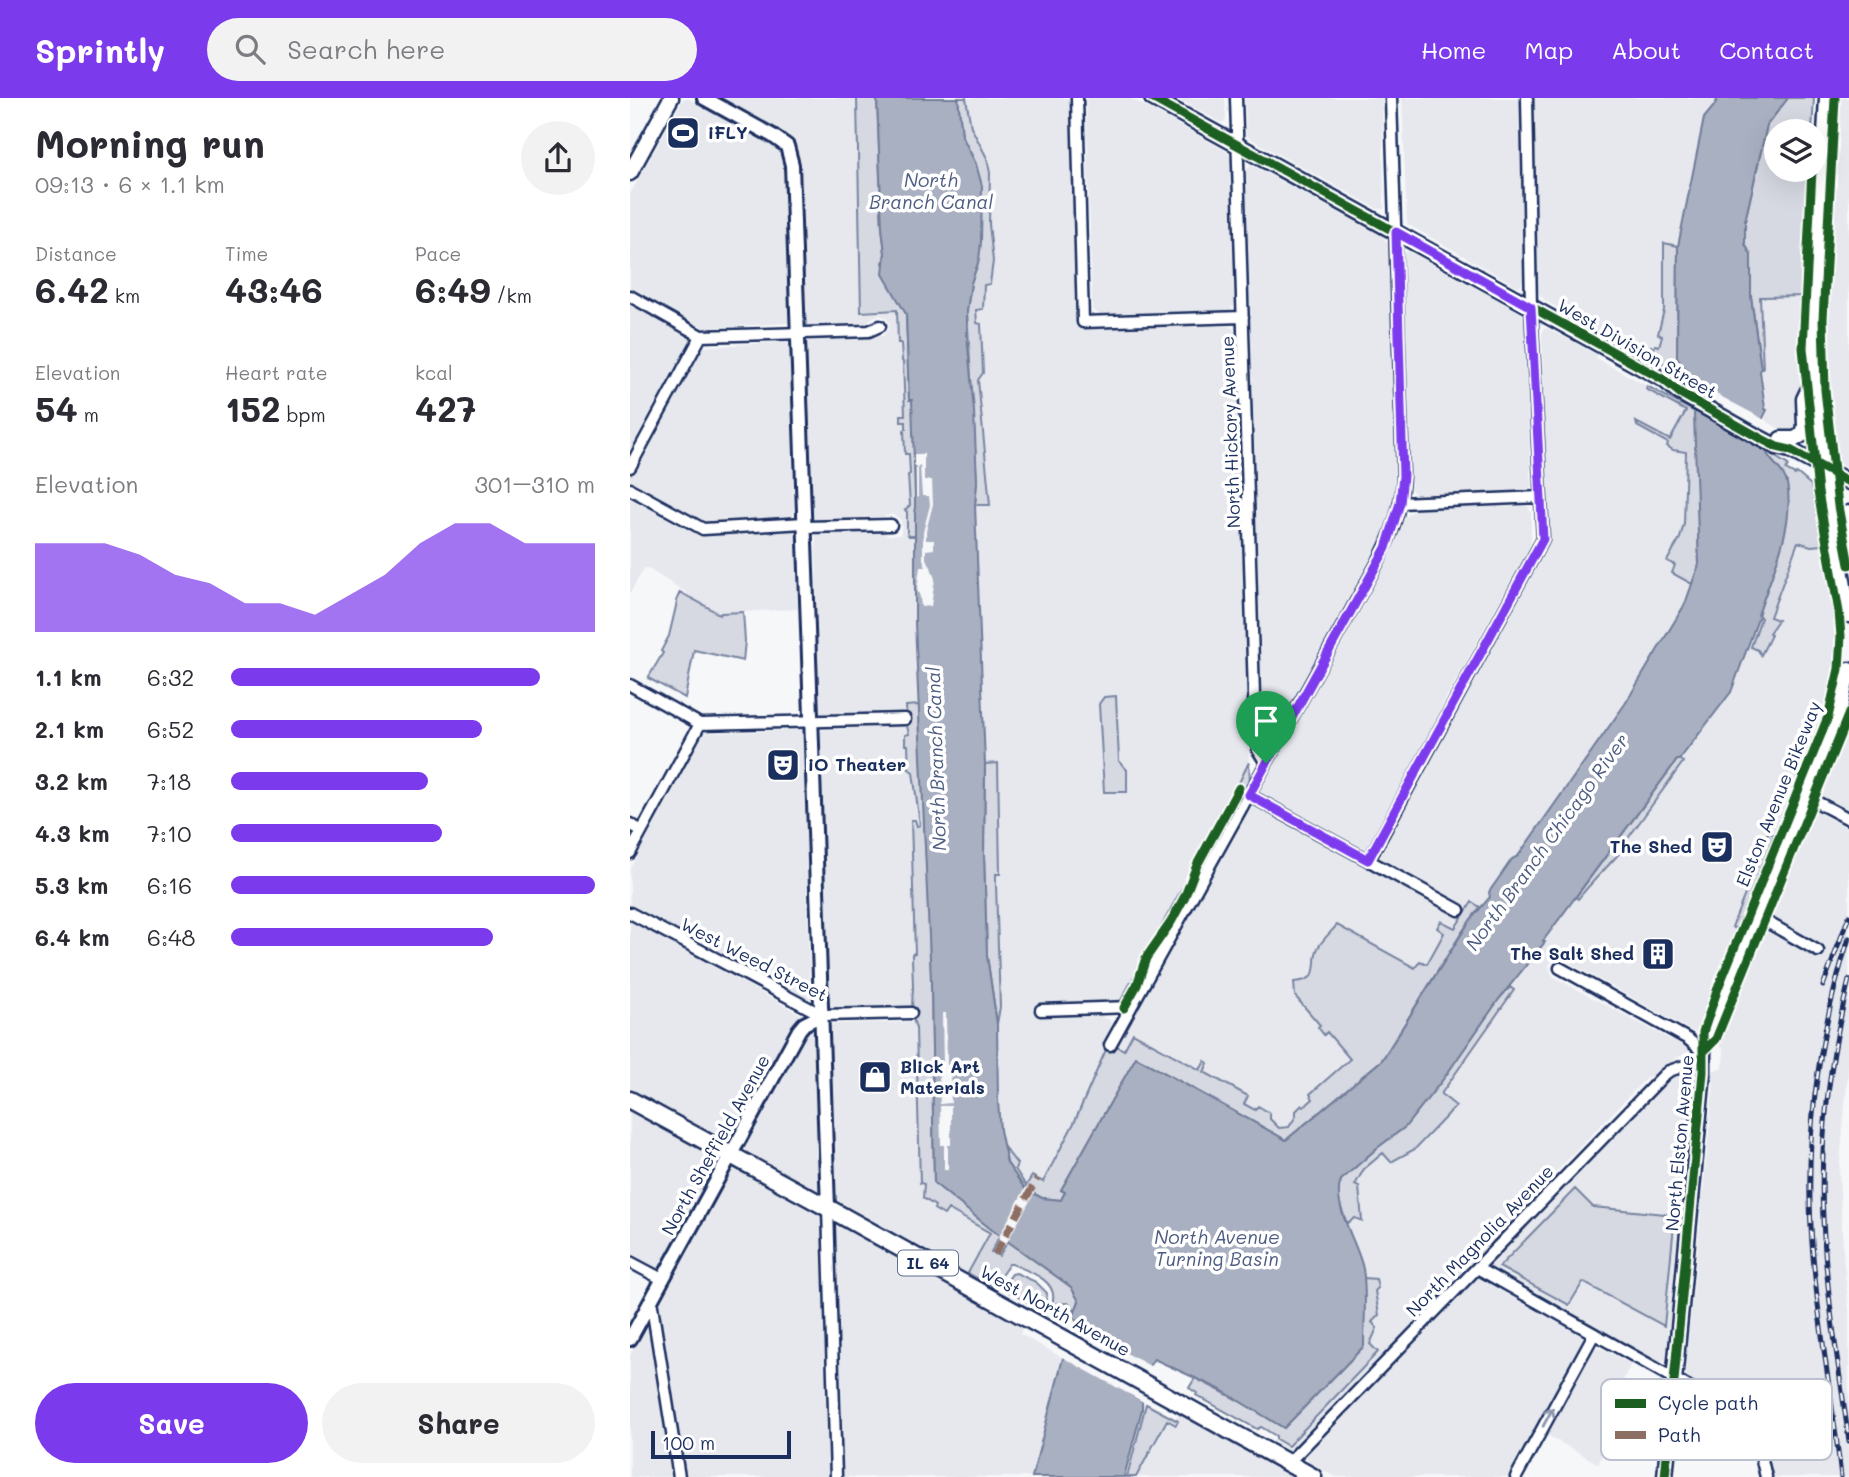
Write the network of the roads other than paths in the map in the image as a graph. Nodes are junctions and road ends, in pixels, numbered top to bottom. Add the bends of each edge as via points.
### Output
1 (671, 98) edge
2 (704, 98) edge
3 (1077, 98) edge
4 (1152, 98) edge
5 (1236, 98) edge
6 (1391, 98) edge
7 (1527, 98) edge
8 (1827, 98) edge
9 (1237, 145) junction
10 (630, 173) edge
11 (1396, 232) junction
12 (630, 296) edge
13 (1531, 307) junction
14 (1243, 317) junction
15 (880, 326) dead end
16 (798, 332) junction
17 (701, 336) junction
18 (1815, 377) junction
19 (1786, 444) junction
20 (630, 467) edge
21 (1825, 469) junction
22 (1849, 482) edge
23 (630, 489) edge
24 (1541, 497) junction
25 (1400, 503) junction
26 (1849, 513) edge
27 (805, 525) junction
28 (891, 525) dead end
29 (1849, 548) edge
30 (1849, 554) edge
31 (1841, 569) junction
32 (1849, 615) edge
33 (1849, 670) edge
34 (630, 685) edge
35 (905, 719) dead end
36 (811, 722) junction
37 (700, 724) junction
38 (1266, 763) junction
39 (1249, 795) junction
40 (1807, 797) junction
41 (1849, 819) edge
42 (630, 824) edge
43 (642, 831) junction
44 (630, 853) edge
45 (1368, 860) junction
46 (1459, 910) dead end
47 (630, 913) edge
48 (1758, 917) junction
49 (1818, 951) dead end
50 (1560, 968) dead end
51 (1131, 1007) junction
52 (1041, 1010) dead end
53 (911, 1013) dead end
54 (822, 1015) junction
55 (1110, 1045) dead end
56 (1703, 1052) junction
57 (630, 1100) edge
58 (730, 1155) junction
59 (828, 1208) junction
60 (630, 1262) edge
61 (1477, 1268) junction
62 (662, 1279) junction
63 (651, 1299) junction
64 (1594, 1334) junction
65 (630, 1339) edge
66 (1674, 1379) joint
67 (1288, 1463) junction
68 (679, 1477) edge
69 (836, 1477) edge
70 (1313, 1477) edge
71 (1516, 1477) edge

1 - 10 main road
2 - 16 street via 787,146 792,165
3 - 14 street via 1083,322
4 - 9 main road, West Division Street
5 - 9 street, North Hickory Avenue
6 - 11 street
7 - 13 street
8 - 18 main road
9 - 11 main road, West Division Street
9 - 14 street, North Hickory Avenue
11 - 13 main road, West Division Street
11 - 25 street
12 - 17 street
13 - 19 main road, West Division Street via 1680,393 1761,433 1777,447
13 - 24 street
14 - 38 street, North Hickory Avenue via 1255,728 1258,750
15 - 16 street via 869,331
16 - 17 street
16 - 27 street
17 - 20 street
18 - 19 main road via 1804,399 1803,434
18 - 21 main road
19 - 21 main road, West Division Street
21 - 22 main road, West Division Street
21 - 31 main road
23 - 27 street via 703,529
24 - 25 street
24 - 45 street via 1543,539
25 - 38 street via 1386,548
26 - 29 main road
27 - 28 street
27 - 36 street
30 - 31 main road
31 - 32 main road
33 - 40 main road, North Elston Avenue via 1836,725
34 - 37 street
35 - 36 street
36 - 37 street
36 - 54 street
37 - 43 street
38 - 39 street
39 - 45 street
39 - 51 street
40 - 41 street
40 - 48 main road, North Elston Avenue
42 - 43 street
43 - 44 street
45 - 46 street
47 - 54 street, West Weed Street
48 - 49 street
48 - 56 main road, North Elston Avenue
50 - 56 street via 1688,1039
51 - 52 street
51 - 55 street
53 - 54 street, West Weed Street
54 - 58 street, North Sheffield Avenue via 799,1030
54 - 59 street
56 - 61 street, North Magnolia Avenue via 1664,1074
56 - 66 main road, North Elston Avenue
57 - 58 main road, West North Avenue / IL 64
58 - 59 main road, West North Avenue / IL 64
58 - 62 street, North Sheffield Avenue
59 - 67 main road, West North Avenue / IL 64
59 - 69 street
60 - 62 street
61 - 64 street
61 - 67 street, North Magnolia Avenue
62 - 63 street, North Sheffield Avenue
63 - 65 street, North Sheffield Avenue
63 - 68 street
64 - 66 street
71 -> 64 street
67 - 70 main road, West North Avenue / IL 64

